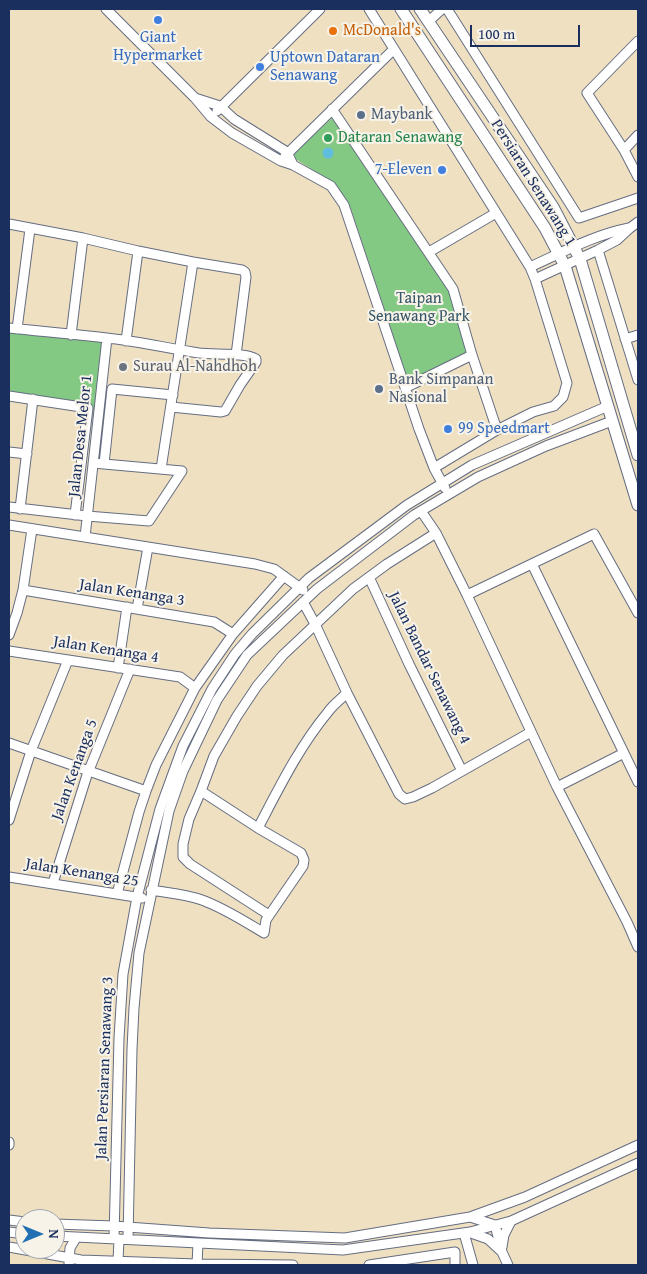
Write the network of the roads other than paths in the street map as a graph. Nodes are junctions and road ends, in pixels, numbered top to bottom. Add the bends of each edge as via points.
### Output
1 (106, 9) edge
2 (320, 9) edge
3 (368, 9) edge
4 (401, 9) edge
5 (420, 9) edge
6 (442, 9) edge
7 (447, 9) edge
8 (429, 21) junction
9 (638, 41) edge
10 (394, 49) junction
11 (195, 98) junction
12 (220, 106) junction
13 (332, 109) junction
14 (211, 117) junction
15 (638, 135) edge
16 (624, 150) junction
17 (287, 152) junction
18 (282, 161) junction
19 (293, 165) junction
20 (638, 177) edge
21 (638, 198) edge
22 (496, 213) junction
23 (638, 222) edge
24 (9, 224) edge
25 (630, 228) junction
26 (30, 229) junction
27 (83, 238) junction
28 (574, 247) junction
29 (598, 250) junction
30 (138, 251) junction
31 (429, 252) junction
32 (559, 254) junction
33 (580, 259) junction
34 (193, 262) junction
35 (564, 266) junction
36 (530, 267) junction
37 (535, 279) junction
38 (13, 328) edge
39 (71, 335) junction
40 (638, 335) edge
41 (107, 338) junction
42 (625, 339) junction
43 (126, 341) junction
44 (180, 350) junction
45 (236, 355) junction
46 (472, 355) junction
47 (638, 380) edge
48 (405, 388) junction
49 (173, 395) junction
50 (9, 396) edge
51 (33, 399) junction
52 (608, 406) junction
53 (171, 407) junction
54 (612, 421) junction
55 (497, 430) junction
56 (9, 452) edge
57 (26, 454) junction
58 (638, 455) edge
59 (93, 463) junction
60 (104, 464) junction
61 (434, 468) junction
62 (161, 469) junction
63 (442, 483) junction
64 (449, 494) junction
65 (638, 505) edge
66 (9, 507) edge
67 (20, 508) junction
68 (421, 511) junction
69 (75, 515) junction
70 (87, 516) junction
71 (9, 525) edge
72 (32, 529) junction
73 (436, 533) junction
74 (85, 537) junction
75 (148, 547) junction
76 (532, 564) junction
77 (284, 576) junction
78 (369, 578) junction
79 (300, 587) junction
80 (23, 590) junction
81 (467, 595) junction
82 (306, 599) junction
83 (127, 607) junction
84 (137, 609) junction
85 (13, 613) edge
86 (638, 613) edge
87 (315, 624) junction
88 (233, 634) junction
89 (9, 635) edge
90 (9, 650) edge
91 (68, 660) junction
92 (118, 668) junction
93 (130, 669) junction
94 (195, 688) junction
95 (347, 693) junction
96 (531, 732) junction
97 (9, 743) edge
98 (31, 751) junction
99 (624, 753) junction
100 (89, 771) junction
101 (462, 771) junction
102 (638, 781) edge
103 (557, 787) junction
104 (146, 791) junction
105 (201, 791) junction
106 (9, 820) edge
107 (258, 828) junction
108 (9, 877) edge
109 (53, 883) junction
110 (117, 894) junction
111 (151, 895) junction
112 (138, 897) junction
113 (269, 916) junction
114 (638, 947) edge
115 (638, 1145) edge
116 (638, 1163) edge
117 (470, 1217) junction
118 (511, 1221) junction
119 (65, 1224) edge
120 (494, 1225) junction
121 (114, 1226) junction
122 (128, 1227) junction
123 (467, 1233) junction
124 (65, 1237) edge
125 (76, 1238) junction
126 (120, 1239) junction
127 (198, 1243) junction
128 (9, 1246) edge
129 (502, 1252) junction
130 (69, 1262) edge
131 (118, 1262) junction
132 (102, 1263) edge
133 (197, 1265) edge
134 (292, 1265) edge
135 (369, 1265) edge
136 (456, 1265) edge
137 (472, 1265) edge
138 (508, 1265) edge

1 - 11 street
2 - 12 street
3 - 10 street
4 - 32 main road, Persiaran Senawang 1
5 - 8 main road, Persiaran Senawang 1
6 - 8 street
7 - 21 street via 579,218
8 - 28 main road, Persiaran Senawang 1 via 554,207
9 - 16 street via 587,93
10 - 13 street
10 - 22 street
11 - 12 street
11 - 14 street
12 - 14 street
12 - 17 street
13 - 17 street
13 - 31 street via 369,172
14 - 18 street via 232,133
15 - 16 street
16 - 20 street
17 - 18 street
17 - 19 street
18 - 19 street
19 - 48 street via 331,186 344,205
22 - 31 street
22 - 36 street
23 - 25 street
24 - 26 street
25 - 28 street via 613,231
25 - 29 street via 617,240
26 - 27 street
26 - 38 street
27 - 30 street
27 - 39 street
28 - 32 street
28 - 33 main road, Persiaran Senawang 1
29 - 33 street
29 - 42 street
30 - 34 street
30 - 43 street
31 - 46 street via 453,289
32 - 35 main road, Persiaran Senawang 1
32 - 36 street
33 - 35 street
33 - 58 main road, Persiaran Senawang 1
34 - 44 street
34 - 45 street via 246,272
35 - 37 street
35 - 52 main road, Persiaran Senawang 1
36 - 37 street
37 - 55 street via 567,383 563,397 554,406 533,412
38 - 39 street
39 - 41 street
40 - 42 street
41 - 43 street
41 - 59 street, Jalan Desa Melor 1
42 - 47 street
43 - 44 street
44 - 45 street
44 - 49 street
45 - 53 street via 256,359 256,362 225,411
46 - 48 street
46 - 55 street
48 - 61 street
49 - 53 street
49 - 60 street via 112,390
50 - 51 street
51 - 57 street
51 - 69 street via 88,408
52 - 54 main road, Persiaran Senawang 1
52 - 63 street, Jalan Persiaran Senawang 3 via 472,466
53 - 62 street
54 - 64 street, Jalan Persiaran Senawang 3 via 546,446
54 - 65 main road, Persiaran Senawang 1
55 - 61 street
56 - 57 street
57 - 67 street
59 - 60 street
59 - 70 street, Jalan Desa Melor 1
60 - 62 street
61 - 63 street
62 - 70 street via 182,471 149,521
63 - 64 street
63 - 79 street, Jalan Persiaran Senawang 3 via 407,505
64 - 68 street, Jalan Persiaran Senawang 3
66 - 67 street
67 - 69 street
68 - 73 street
68 - 82 street, Jalan Persiaran Senawang 3
69 - 70 street
70 - 74 street, Jalan Desa Melor 1
71 - 72 street
72 - 74 street
72 - 80 street
73 - 78 street
73 - 81 street
74 - 75 street
75 - 77 street via 255,564 274,569
75 - 84 street
76 - 81 street
76 - 86 street via 594,534
76 - 99 street
77 - 79 street
77 - 88 street
78 - 87 street
78 - 101 street, Jalan Bandar Senawang 4
79 - 82 street
79 - 112 street, Jalan Persiaran Senawang 3 via 252,634 212,689 183,746 160,809
80 - 83 street, Jalan Kenanga 3
80 - 85 street
81 - 96 street
82 - 87 street
82 - 111 street, Jalan Persiaran Senawang 3 via 247,655 217,700 168,811
83 - 84 street, Jalan Kenanga 3
83 - 92 street
84 - 88 street, Jalan Kenanga 3 via 214,622
85 - 89 street
87 - 95 street
87 - 105 street via 282,654 257,686 214,756
88 - 94 street
90 - 91 street, Jalan Kenanga 4
91 - 92 street, Jalan Kenanga 4
91 - 98 street
92 - 93 street, Jalan Kenanga 4
93 - 94 street, Jalan Kenanga 4 via 180,677
93 - 100 street, Jalan Kenanga 5
94 - 104 street
95 - 101 street via 399,794 406,799
95 - 107 street via 310,735
96 - 101 street
96 - 103 street
97 - 98 street
98 - 100 street
98 - 106 street
99 - 102 street
99 - 103 street
100 - 104 street
100 - 109 street, Jalan Kenanga 5
103 - 114 street
104 - 110 street
105 - 107 street
105 - 113 street via 189,819 183,857
107 - 113 street via 301,853 304,860
108 - 109 street, Jalan Kenanga 25
109 - 110 street, Jalan Kenanga 25
110 - 112 street, Jalan Kenanga 25
111 - 112 street, Jalan Kenanga 25
111 - 113 street, Jalan Kenanga 25 via 181,894 202,900 264,933
111 - 122 street, Jalan Persiaran Senawang 3 via 139,953 134,1008
112 - 121 street, Jalan Persiaran Senawang 3 via 120,1003
115 - 117 street via 525,1197
116 - 118 street
117 - 120 street
117 - 122 street via 345,1238
118 - 120 street
118 - 129 street via 504,1236
119 - 121 street
120 - 123 street
120 - 129 street
121 - 122 street
121 - 126 street, Jalan Persiaran Senawang 3
122 - 126 street, Jalan Persiaran Senawang 3
123 - 127 street via 343,1250
123 - 129 street via 488,1239
123 - 137 street
124 - 125 street
125 - 126 street
125 - 130 street via 70,1248
126 - 127 street
126 - 131 street
127 - 133 street
128 - 130 street
129 - 138 street
130 - 132 street
131 - 132 street
131 - 133 street
133 - 134 street
135 - 136 street via 455,1252

